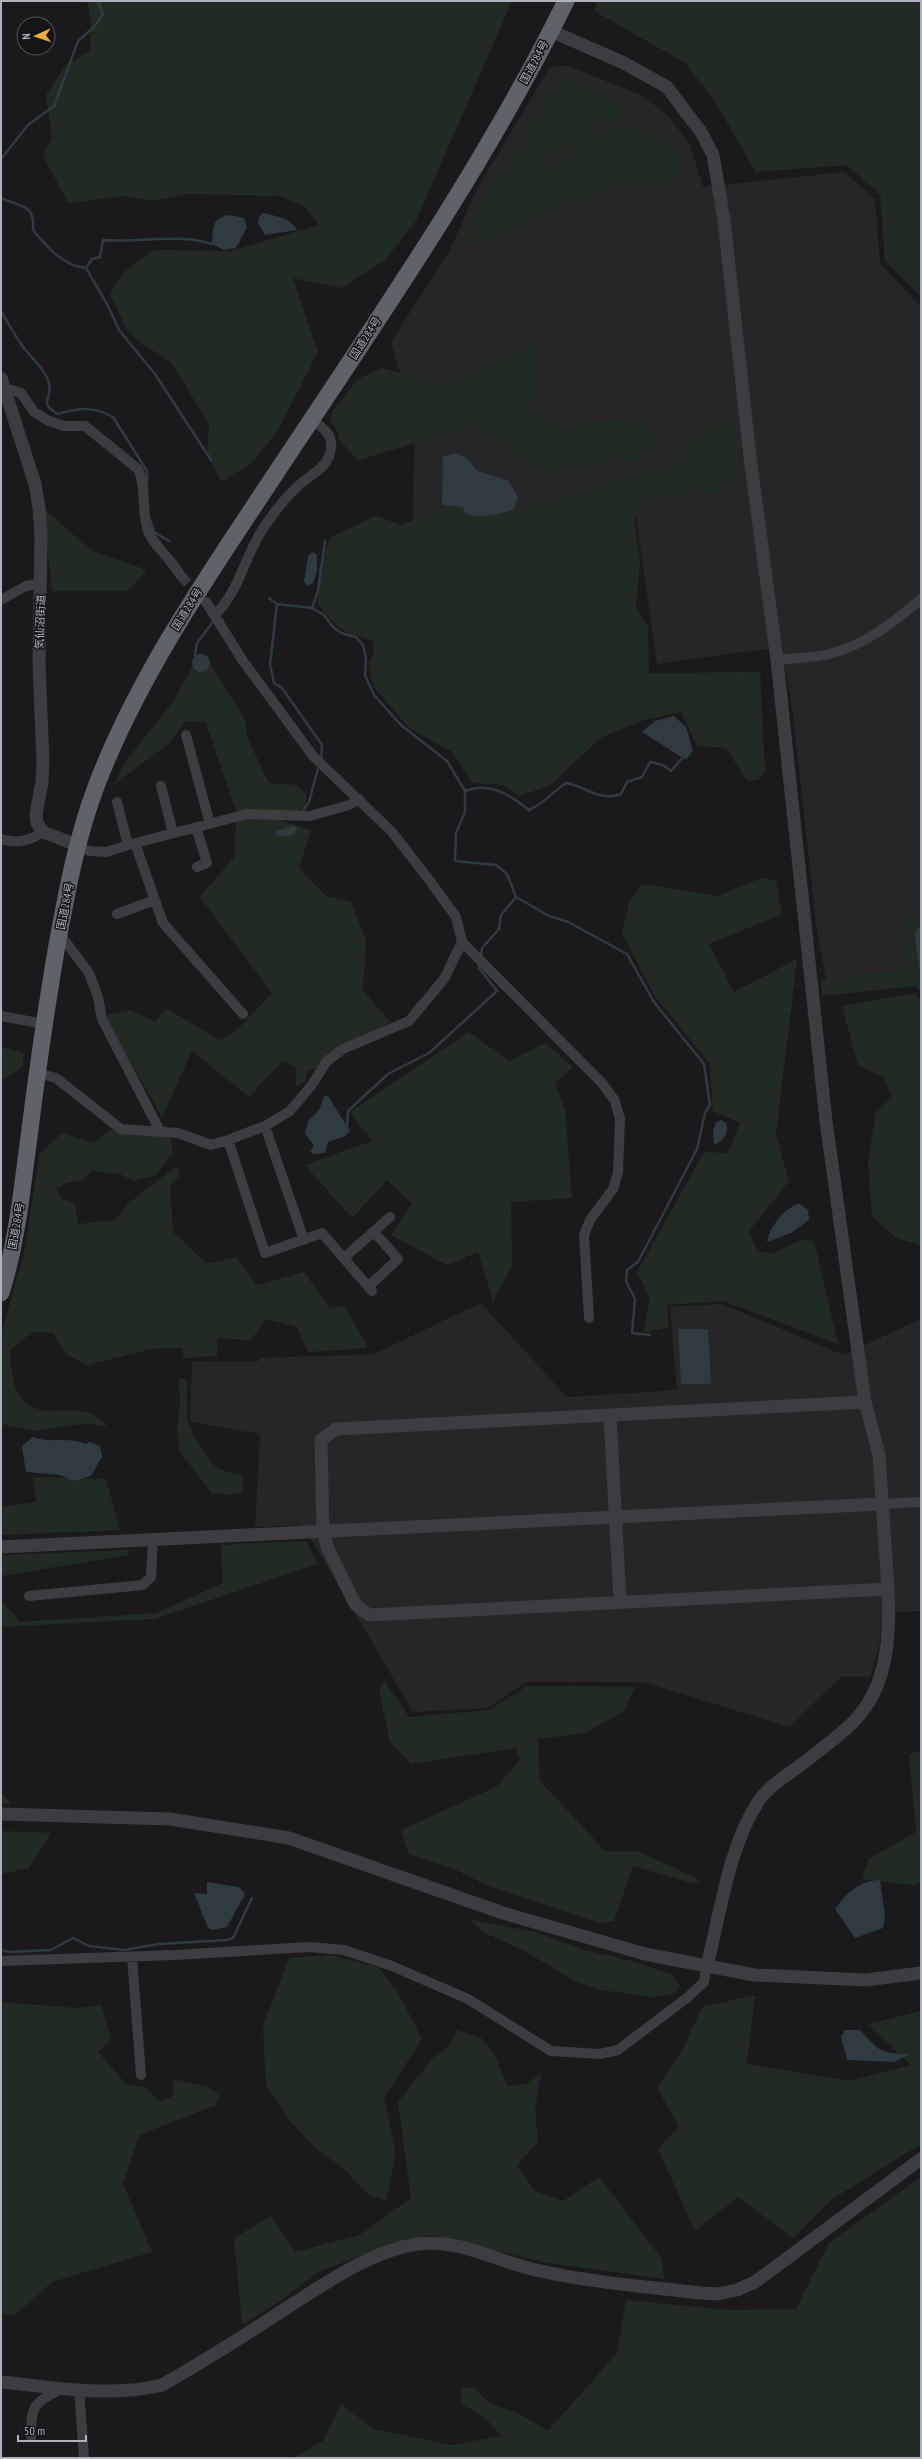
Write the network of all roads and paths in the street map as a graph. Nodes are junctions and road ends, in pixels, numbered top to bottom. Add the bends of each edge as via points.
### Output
1 (566, 1) edge
2 (551, 31) junction
3 (1, 378) edge
4 (5, 390) junction
5 (312, 419) junction
6 (182, 576) tunnel mouth
7 (41, 583) junction
8 (921, 599) edge
9 (1, 600) edge
10 (206, 602) tunnel mouth
11 (215, 615) junction
12 (777, 660) junction
13 (186, 735) dead end
14 (161, 786) dead end
15 (359, 799) junction
16 (116, 802) dead end
17 (210, 824) junction
18 (196, 827) junction
19 (43, 832) junction
20 (173, 833) junction
21 (1, 839) edge
22 (132, 844) junction
23 (77, 845) junction
24 (197, 867) dead end
25 (155, 900) junction
26 (117, 914) dead end
27 (59, 933) junction
28 (462, 942) junction
29 (243, 1014) dead end
30 (1, 1016) edge
31 (44, 1024) junction
32 (37, 1073) junction
33 (265, 1126) junction
34 (160, 1130) junction
35 (228, 1140) junction
36 (390, 1217) dead end
37 (374, 1232) junction
38 (304, 1240) junction
39 (344, 1258) junction
40 (1, 1293) edge
41 (589, 1318) dead end
42 (865, 1402) junction
43 (610, 1416) junction
44 (921, 1502) edge
45 (882, 1504) junction
46 (616, 1518) junction
47 (324, 1531) junction
48 (153, 1538) junction
49 (1, 1547) edge
50 (888, 1589) junction
51 (29, 1596) dead end
52 (620, 1601) junction
53 (1, 1814) edge
54 (132, 1957) junction
55 (1, 1961) edge
56 (707, 1965) junction
57 (921, 1973) edge
58 (141, 2075) dead end
59 (921, 2159) edge
60 (1, 2382) edge
61 (63, 2388) junction
62 (79, 2389) junction
63 (31, 2437) dead end
64 (84, 2458) edge

1 - 2 highway, 国道284号
2 - 5 highway, 国道284号 via 504,118 453,203
2 - 12 street via 624,63 667,87 701,132 713,155 724,220 750,456
3 - 4 street, 気仙沼街道
4 - 6 street via 21,393 34,412 47,420 63,426 85,426 138,469 142,477 148,533
4 - 7 street, 気仙沼街道 via 35,484 39,507
5 - 11 street via 331,436 330,454 322,466 297,487 264,527 234,591
5 - 23 highway, 国道284号 via 182,615 155,663 131,707 96,785
7 - 9 street via 26,586
7 - 19 street, 気仙沼街道 via 39,664 43,730 42,782 36,814 37,823
8 - 12 street via 891,624 852,646 828,654
10 - 11 street
11 - 15 street via 243,661 290,727 313,756
12 - 42 street via 826,1121
13 - 17 street
14 - 20 street
15 - 17 street via 349,805 310,816 247,814
15 - 28 street via 392,832 456,917
16 - 22 street
17 - 18 street
18 - 20 street
18 - 24 street via 207,863
19 - 21 street via 34,838 15,842
19 - 23 street
20 - 22 street
22 - 23 street via 107,852 89,851
22 - 25 street
23 - 27 highway, 国道284号
25 - 26 street
25 - 29 street via 163,923
27 - 31 highway, 国道284号
27 - 34 street via 89,973 98,997 102,1019
28 - 33 street via 444,979 409,1021 343,1049 327,1060 311,1086 290,1111
28 - 41 street via 602,1083 614,1101 620,1120 618,1172 613,1189 590,1220 584,1235
30 - 31 street
31 - 32 highway, 国道284号
32 - 34 street via 56,1078 122,1129
32 - 40 highway, 国道284号 via 21,1199
33 - 35 street
33 - 38 street
34 - 35 street via 178,1133 211,1145
35 - 38 street via 265,1253
36 - 37 street
37 - 39 street
37 - 39 street via 398,1259 370,1289
38 - 39 street via 322,1233
42 - 43 street
42 - 45 street via 879,1455
43 - 46 street
43 - 47 street via 336,1429 321,1440
44 - 45 street
45 - 46 street
45 - 50 street
46 - 47 street
46 - 52 street
47 - 48 street
47 - 52 street via 328,1549 355,1604 369,1615
48 - 49 street
48 - 51 street via 151,1577 143,1585
50 - 52 street
50 - 56 street via 890,1630 877,1685 865,1708 851,1723 775,1784 759,1801 744,1827 734,1855
53 - 56 street via 170,1819 289,1838 503,1913 645,1954
54 - 55 street
54 - 56 street via 308,1947 344,1950 392,1966 468,1999 551,2052 600,2054 618,2050 688,1997 704,1982
54 - 58 street
56 - 57 street via 754,1975 808,1979 866,1980
59 - 62 street via 773,2270 737,2290 717,2294 701,2293 570,2276 446,2244 419,2244 396,2249 334,2278 162,2385 132,2390
60 - 61 street
61 - 62 street
61 - 63 street via 40,2400 31,2414
62 - 64 street

